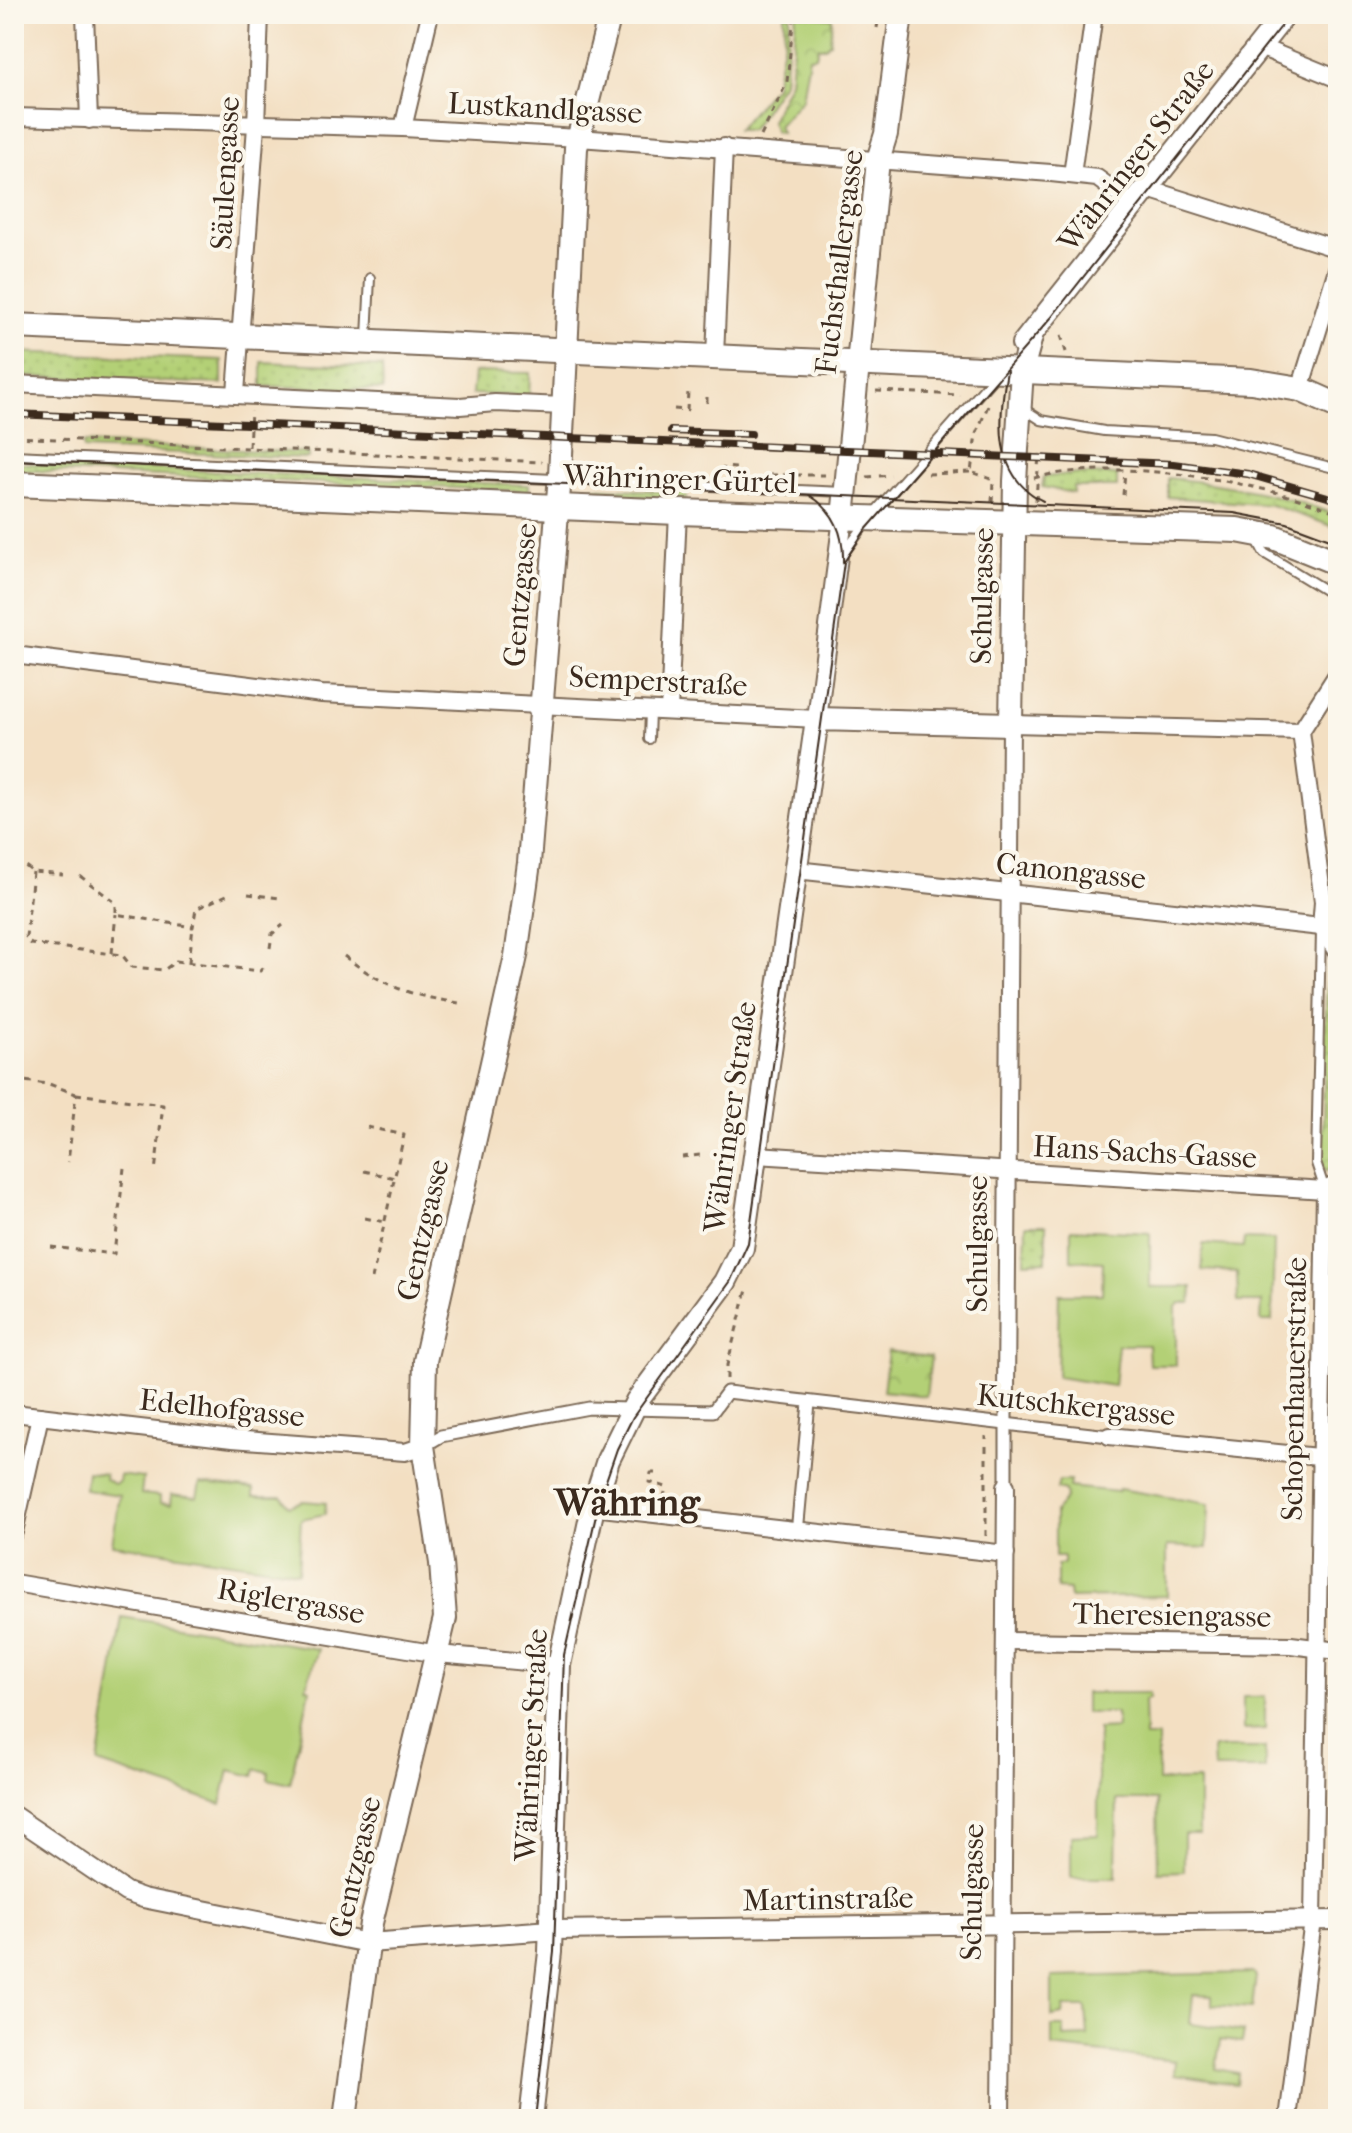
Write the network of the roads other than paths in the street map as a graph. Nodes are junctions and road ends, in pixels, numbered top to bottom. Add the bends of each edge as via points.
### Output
1 (85, 14) edge
2 (260, 14) edge
3 (430, 14) edge
4 (610, 14) edge
5 (901, 14) edge
6 (1094, 14) edge
7 (1285, 14) edge
8 (1260, 47) junction
9 (1338, 79) edge
10 (14, 117) edge
11 (89, 120) junction
12 (256, 126) junction
13 (403, 128) junction
14 (579, 138) junction
15 (724, 147) junction
16 (878, 160) junction
17 (1072, 175) junction
18 (1141, 198) junction
19 (1338, 249) edge
20 (1338, 266) edge
21 (370, 278) dead end
22 (14, 326) edge
23 (242, 336) junction
24 (367, 341) junction
25 (568, 350) junction
26 (715, 356) junction
27 (1011, 370) junction
28 (855, 374) junction
29 (14, 384) edge
30 (1300, 389) junction
31 (244, 393) junction
32 (564, 406) junction
33 (1021, 406) junction
34 (1338, 406) edge
35 (14, 455) edge
36 (1338, 469) edge
37 (560, 471) junction
38 (14, 484) edge
39 (845, 492) junction
40 (558, 506) junction
41 (678, 512) junction
42 (843, 518) junction
43 (870, 519) junction
44 (1013, 524) junction
45 (1253, 533) junction
46 (840, 561) junction
47 (1338, 563) edge
48 (1338, 598) edge
49 (14, 655) edge
50 (1338, 673) edge
51 (540, 706) junction
52 (650, 710) junction
53 (669, 711) junction
54 (817, 719) junction
55 (1011, 724) junction
56 (1301, 731) junction
57 (649, 739) dead end
58 (796, 870) junction
59 (1008, 893) junction
60 (1338, 917) edge
61 (1321, 927) junction
62 (1338, 954) edge
63 (756, 1155) junction
64 (1008, 1173) junction
65 (1332, 1186) edge
66 (1006, 1396) joint
67 (809, 1403) junction
68 (632, 1409) junction
69 (14, 1413) edge
70 (40, 1416) junction
71 (1006, 1426) junction
72 (1109, 1436) joint
73 (423, 1446) junction
74 (1320, 1459) junction
75 (1338, 1459) edge
76 (1006, 1486) joint
77 (593, 1507) junction
78 (14, 1532) edge
79 (797, 1533) junction
80 (1006, 1554) junction
81 (14, 1583) edge
82 (1005, 1641) junction
83 (1317, 1649) junction
84 (1338, 1651) edge
85 (438, 1654) junction
86 (559, 1665) junction
87 (14, 1816) edge
88 (1313, 1920) junction
89 (1338, 1920) edge
90 (1001, 1924) junction
91 (551, 1930) junction
92 (368, 1943) junction
93 (345, 2119) edge
94 (531, 2119) edge
95 (1001, 2119) edge
96 (1288, 2119) edge

1 - 11 street
2 - 12 street, Säulengasse
3 - 13 street
4 - 14 main road, Gentzgasse
5 - 16 main road, Fuchsthallergasse
6 - 17 street
7 - 8 main road, Währinger Straße
8 - 9 street
8 - 18 main road, Währinger Straße
10 - 11 street, Lustkandlgasse
11 - 12 street, Lustkandlgasse
12 - 13 street, Lustkandlgasse
12 - 23 street, Säulengasse
13 - 14 street, Lustkandlgasse
14 - 15 street, Lustkandlgasse
14 - 25 main road, Gentzgasse
15 - 16 street, Lustkandlgasse
15 - 26 street
16 - 17 street, Lustkandlgasse
16 - 28 main road, Fuchsthallergasse
17 - 18 street, Lustkandlgasse via 1097,178
18 - 19 street, Lustkandlgasse
18 - 27 main road, Währinger Straße via 1032,333
20 - 30 street
21 - 24 lane
22 - 23 main road
23 - 24 main road
23 - 31 street
24 - 25 main road
25 - 26 main road
25 - 32 main road, Gentzgasse
26 - 28 main road
27 - 28 main road
27 - 30 main road via 1251,381
27 - 33 main road, Schulgasse
27 - 43 lane, Währinger Straße via 979,395
28 - 39 main road, Fuchsthallergasse
29 - 31 street
30 - 34 main road
31 - 32 street via 460,406
32 - 37 main road, Gentzgasse
33 - 36 lane via 1041,420 1104,431 1211,437
33 - 44 main road, Schulgasse
35 - 37 lane, Währinger Gürtel
37 - 39 lane, Währinger Gürtel
37 - 40 main road, Gentzgasse
38 - 40 main road, Währinger Gürtel
39 - 42 main road, Fuchsthallergasse
40 - 41 main road, Währinger Gürtel
40 - 51 main road, Gentzgasse
41 - 42 main road, Währinger Gürtel
41 - 53 street
42 - 43 main road, Währinger Gürtel
42 - 46 street, Währinger Straße
43 - 44 main road, Währinger Gürtel
43 - 46 lane, Währinger Straße
44 - 45 main road, Währinger Gürtel
44 - 55 main road, Schulgasse
45 - 47 main road, Währinger Gürtel
45 - 48 lane via 1264,553
46 - 54 street, Währinger Straße
49 - 51 street, Semperstraße via 322,694
50 - 56 street
51 - 52 street, Semperstraße
51 - 73 main road, Gentzgasse via 529,863 516,956 432,1324 425,1361
52 - 53 street, Semperstraße
52 - 57 lane
53 - 54 street, Semperstraße
54 - 55 main road, Semperstraße
54 - 58 main road, Währinger Straße
55 - 56 street, Semperstraße
55 - 59 street, Schulgasse
56 - 61 street, Schopenhauerstraße via 1323,902
58 - 59 street, Canongasse
58 - 63 main road, Währinger Straße
59 - 61 street, Canongasse
59 - 64 street, Schulgasse
60 - 61 street
61 - 62 street
61 - 65 lane, Schopenhauerstraße via 1316,1163
63 - 64 street, Hans-Sachs-Gasse
63 - 68 main road, Währinger Straße via 738,1260
64 - 65 street, Hans-Sachs-Gasse
64 - 66 street, Schulgasse
65 - 74 street, Schopenhauerstraße
66 - 71 street, Schulgasse
67 - 68 street, Kutschkergasse via 727,1392 713,1411
67 - 71 street, Kutschkergasse
67 - 79 street
68 - 73 street via 589,1408 441,1436
68 - 77 main road, Währinger Straße
69 - 70 street, Edelhofgasse
70 - 73 street, Edelhofgasse via 232,1439 405,1452
70 - 78 street
71 - 72 street, Kutschkergasse
71 - 76 street, Schulgasse
72 - 74 street, Kutschkergasse
73 - 85 main road, Gentzgasse via 445,1618
74 - 75 street, Kutschkergasse
74 - 83 street, Schopenhauerstraße
76 - 80 street, Schulgasse
77 - 79 street
77 - 86 main road, Währinger Straße
79 - 80 street
80 - 82 street, Schulgasse
81 - 85 street, Riglergasse
82 - 83 street, Theresiengasse
82 - 90 street, Schulgasse
83 - 84 street, Theresiengasse
83 - 88 street, Schopenhauerstraße
85 - 86 street, Riglergasse
85 - 92 main road, Gentzgasse
86 - 91 main road, Währinger Straße
87 - 92 street, Martinstraße via 126,1892 167,1906
88 - 89 street, Martinstraße
88 - 90 street, Martinstraße
88 - 96 street, Schopenhauerstraße
90 - 91 street, Martinstraße
90 - 95 street, Schulgasse
91 - 92 street, Martinstraße
91 - 94 main road, Währinger Straße
92 - 93 main road, Gentzgasse

